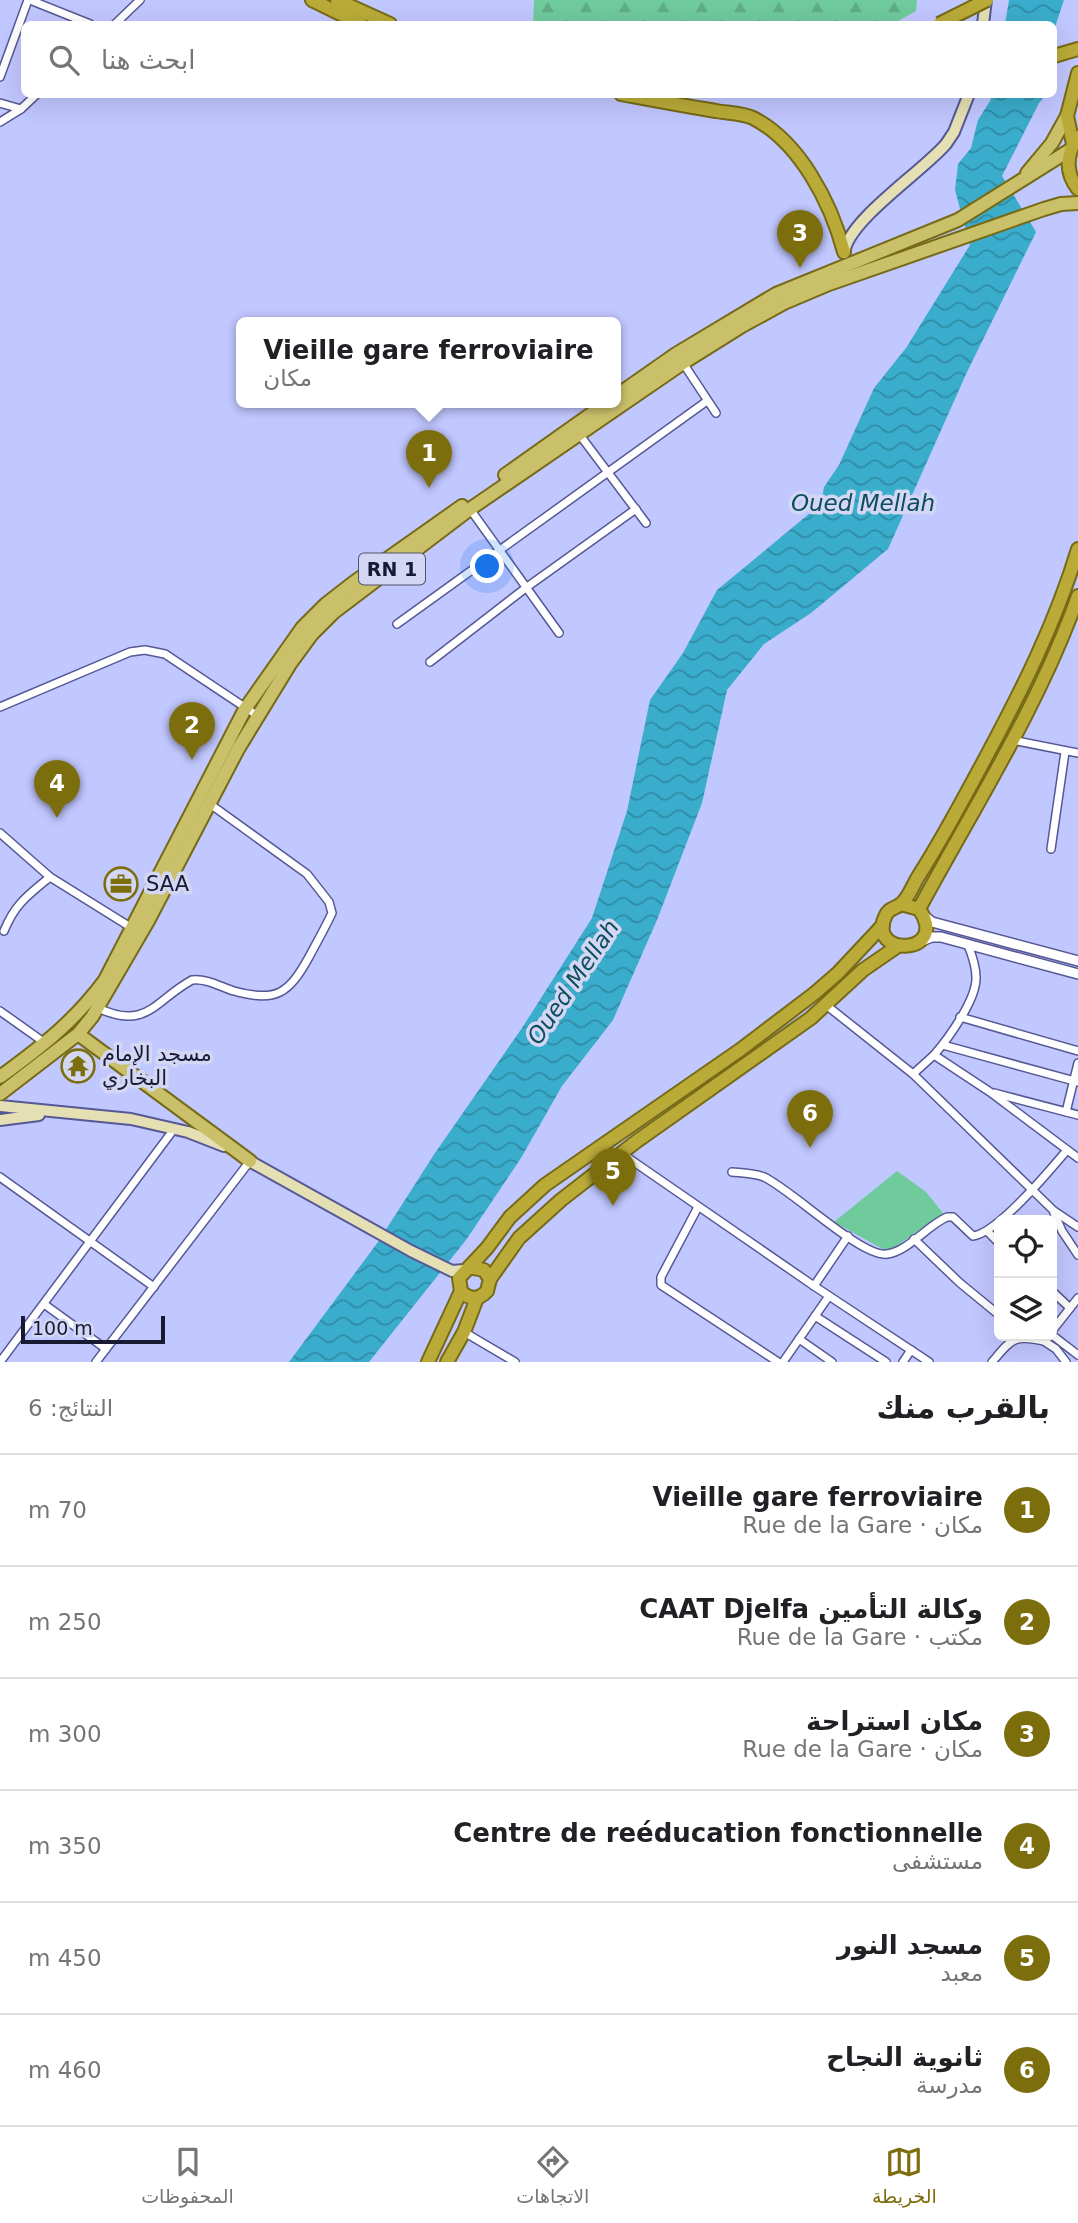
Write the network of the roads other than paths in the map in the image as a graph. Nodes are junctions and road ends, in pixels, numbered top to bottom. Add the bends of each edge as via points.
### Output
1 (29, 0) edge
2 (140, 0) edge
3 (312, 0) edge
4 (337, 0) edge
5 (987, 0) edge
6 (21, 21) edge
7 (21, 21) edge
8 (82, 21) edge
9 (118, 21) edge
10 (355, 21) edge
11 (383, 21) edge
12 (945, 21) edge
13 (984, 21) edge
14 (1078, 49) edge
15 (1057, 55) edge
16 (1078, 73) edge
17 (0, 77) edge
18 (33, 98) edge
19 (644, 98) edge
20 (967, 98) edge
21 (0, 103) edge
22 (21, 109) junction
23 (1067, 116) junction
24 (0, 122) edge
25 (1074, 144) edge
26 (1021, 181) junction
27 (1078, 189) edge
28 (1078, 203) edge
29 (847, 264) junction
30 (683, 363) junction
31 (621, 392) edge
32 (707, 401) junction
33 (621, 405) edge
34 (600, 408) edge
35 (617, 408) edge
36 (716, 413) dead end
37 (579, 434) junction
38 (608, 471) junction
39 (470, 509) junction
40 (636, 509) junction
41 (646, 523) dead end
42 (1078, 549) edge
43 (501, 550) junction
44 (527, 587) junction
45 (1078, 596) edge
46 (397, 624) dead end
47 (559, 633) dead end
48 (430, 662) dead end
49 (0, 707) edge
50 (245, 709) junction
51 (258, 716) junction
52 (1012, 740) junction
53 (1065, 752) junction
54 (1078, 753) edge
55 (210, 804) junction
56 (0, 833) edge
57 (1051, 849) dead end
58 (50, 877) junction
59 (901, 904) junction
60 (921, 912) junction
61 (883, 925) junction
62 (138, 930) junction
63 (4, 931) dead end
64 (917, 943) junction
65 (968, 945) junction
66 (898, 946) junction
67 (1078, 961) edge
68 (1078, 974) edge
69 (826, 1005) junction
70 (98, 1008) junction
71 (0, 1011) edge
72 (960, 1017) junction
73 (78, 1034) junction
74 (46, 1043) junction
75 (943, 1045) junction
76 (1078, 1051) edge
77 (934, 1055) junction
78 (1078, 1063) edge
79 (913, 1074) junction
80 (0, 1077) edge
81 (1076, 1081) edge
82 (990, 1092) junction
83 (0, 1094) edge
84 (0, 1106) edge
85 (53, 1112) junction
86 (1066, 1112) junction
87 (1078, 1115) edge
88 (0, 1120) edge
89 (174, 1129) junction
90 (1067, 1150) junction
91 (621, 1153) junction
92 (1078, 1158) edge
93 (250, 1161) junction
94 (732, 1172) dead end
95 (0, 1177) edge
96 (1032, 1191) junction
97 (698, 1207) junction
98 (1054, 1211) junction
99 (1078, 1227) edge
100 (987, 1231) junction
101 (848, 1237) junction
102 (994, 1238) edge
103 (914, 1239) junction
104 (91, 1241) junction
105 (1078, 1255) edge
106 (461, 1276) junction
107 (489, 1279) junction
108 (814, 1286) junction
109 (154, 1287) junction
110 (829, 1296) junction
111 (1057, 1296) edge
112 (477, 1298) junction
113 (1078, 1298) edge
114 (44, 1304) junction
115 (1070, 1308) junction
116 (994, 1311) edge
117 (815, 1316) junction
118 (1057, 1325) edge
119 (464, 1332) junction
120 (799, 1339) junction
121 (1010, 1341) edge
122 (1052, 1341) edge
123 (1057, 1341) edge
124 (106, 1349) junction
125 (911, 1350) junction
126 (1078, 1355) edge
127 (1, 1362) edge
128 (96, 1362) edge
129 (428, 1362) edge
130 (447, 1362) edge
131 (515, 1362) edge
132 (783, 1362) edge
133 (832, 1362) edge
134 (886, 1362) edge
135 (903, 1362) edge
136 (929, 1362) edge
137 (992, 1362) edge
138 (1066, 1362) edge

1 - 6 street
1 - 8 street
2 - 9 street
3 - 10 highway
4 - 11 highway
5 - 12 highway, bridge
5 - 13 main road
7 - 17 street
14 - 15 highway
16 - 23 highway
18 - 22 street
19 - 29 highway via 751,117 777,135 820,191
20 - 29 main road via 946,144 846,241
21 - 22 street
22 - 24 street
23 - 25 highway
23 - 26 main road
25 - 26 main road, RN 1
25 - 27 highway via 1069,171
26 - 29 main road, RN 1 via 958,220
28 - 29 main road, RN 1 via 1044,209 964,238
29 - 30 main road, RN 1
29 - 31 main road, RN 1 via 776,294
30 - 32 street
30 - 33 main road, RN 1
32 - 36 street
32 - 38 street
34 - 50 main road, RN 1 via 326,604 302,628
35 - 37 main road, RN 1
37 - 38 street
37 - 39 main road, RN 1
38 - 40 street
38 - 43 street
39 - 43 street
39 - 51 main road, RN 1 via 333,613 290,664
40 - 41 street
40 - 44 street
42 - 59 highway via 1041,649 944,836
43 - 44 street
43 - 46 street
44 - 47 street
44 - 48 street
45 - 52 highway
49 - 50 street via 130,652 145,650 165,654
50 - 51 street
50 - 62 main road, RN 1
51 - 55 main road, RN 1
52 - 53 street
52 - 60 highway
53 - 54 street
53 - 57 street
55 - 62 main road, RN 1
55 - 70 street via 307,874 330,902 332,913 295,982 278,993 258,996 192,980 150,1011 117,1017
56 - 58 street
58 - 62 street
58 - 63 street via 20,901
59 - 60 highway
59 - 61 highway via 888,911
60 - 64 highway via 925,933
60 - 67 street via 932,922
61 - 66 highway via 887,938
61 - 106 highway via 815,993 545,1185 510,1217
62 - 70 main road, RN 1
62 - 74 main road, RN 1 via 86,1005
64 - 65 street via 941,937
64 - 66 highway
65 - 68 street
65 - 72 street via 976,985
66 - 69 highway via 863,970
69 - 79 street
69 - 91 highway
70 - 73 main road, RN 1
71 - 74 street
72 - 75 street
72 - 76 street
73 - 83 main road, RN 1
73 - 93 main road
74 - 80 main road, RN 1
75 - 77 street
75 - 81 street
77 - 79 street
77 - 82 street
78 - 81 street
79 - 96 street
81 - 86 street
82 - 86 street
82 - 90 street
84 - 85 main road
85 - 88 main road
85 - 89 main road via 131,1119
86 - 87 street
89 - 93 main road via 215,1142
89 - 104 street
90 - 92 street
90 - 96 street
91 - 97 street
91 - 107 highway via 519,1238
93 - 106 main road
93 - 109 street
94 - 101 street via 772,1181
95 - 104 street
96 - 98 street
96 - 100 street
97 - 108 street
97 - 132 street via 661,1277 663,1288
98 - 99 street
98 - 105 street
100 - 102 street
100 - 103 street via 973,1236 953,1217 947,1217
101 - 103 street via 884,1255
101 - 108 street
103 - 116 street
104 - 109 street
104 - 114 street
106 - 107 highway via 474,1266 484,1270
106 - 112 highway via 468,1297
106 - 129 highway
107 - 112 highway via 487,1291
108 - 110 street
109 - 124 street
110 - 117 street
110 - 125 street
111 - 115 street
112 - 119 highway
113 - 115 street
114 - 124 street
114 - 127 street
115 - 118 street
117 - 120 street
117 - 134 street
119 - 130 highway
119 - 131 street
120 - 132 street
120 - 133 street
121 - 137 street
122 - 138 street
123 - 126 street
124 - 128 street
125 - 135 street
125 - 136 street

